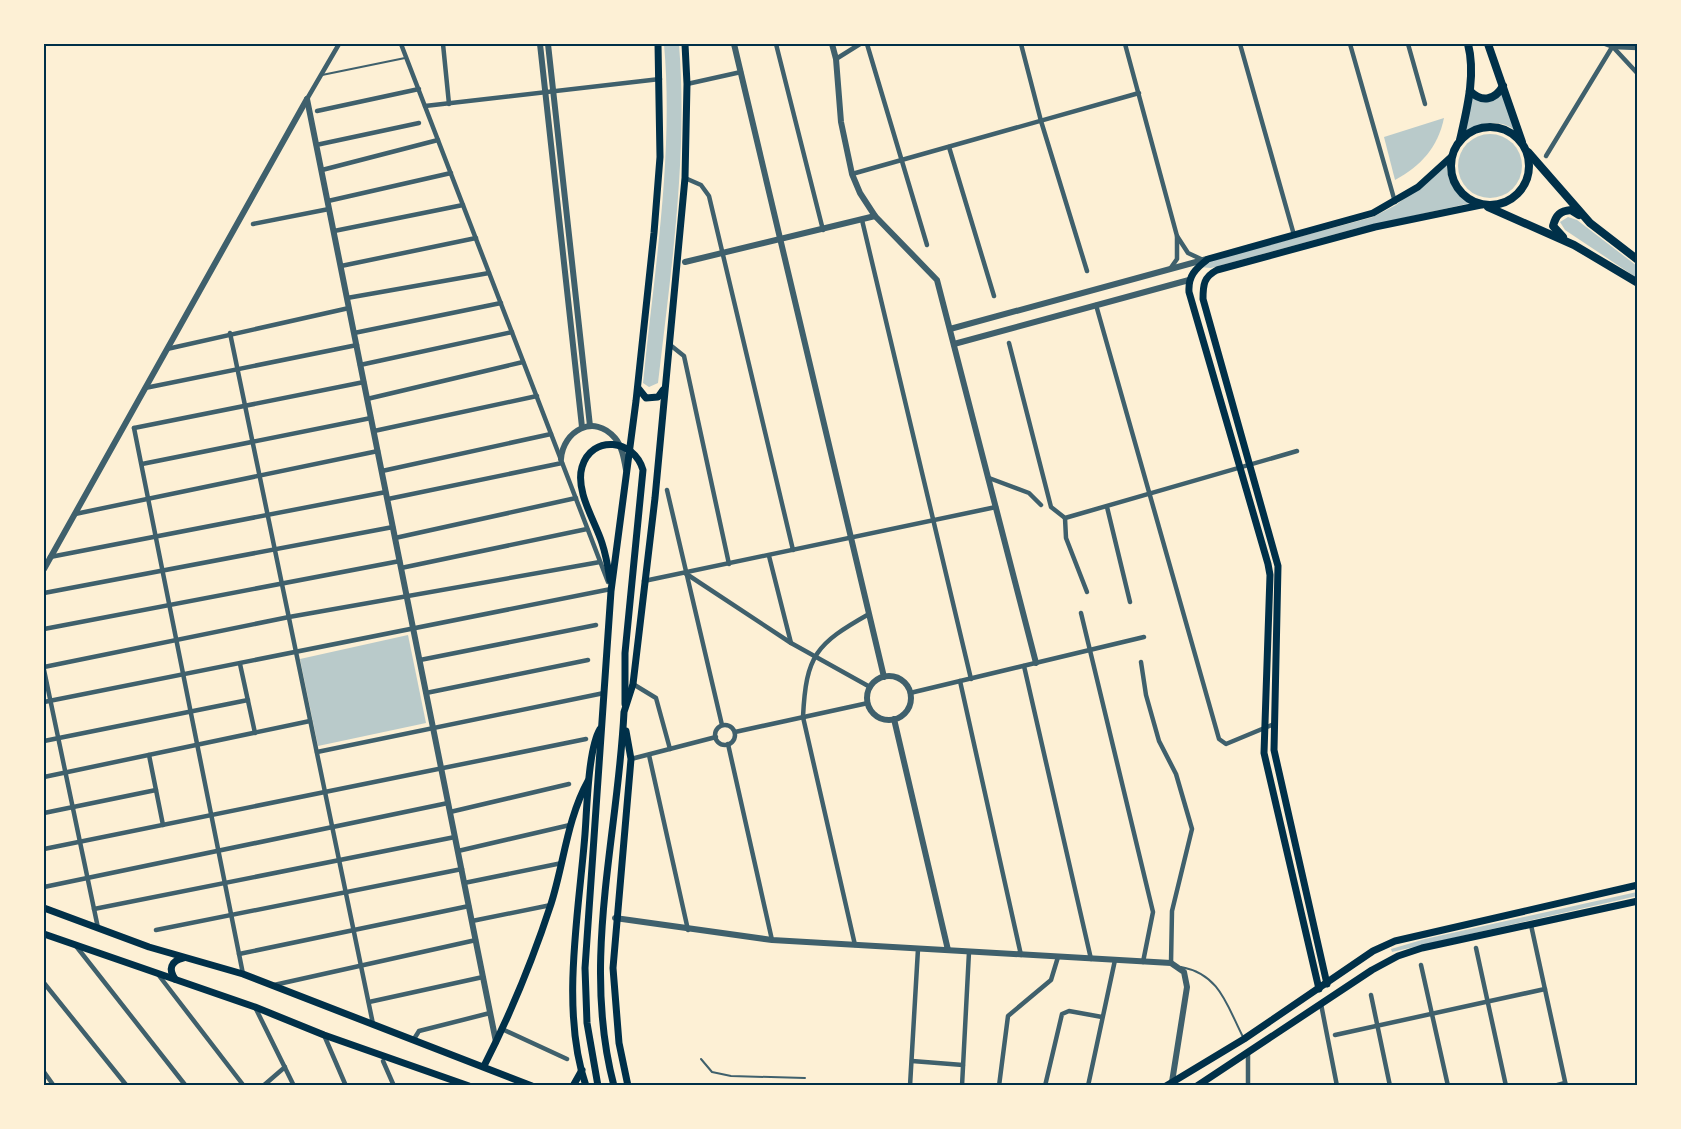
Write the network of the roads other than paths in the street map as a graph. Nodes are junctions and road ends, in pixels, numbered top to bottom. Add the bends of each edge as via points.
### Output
1 (339, 44) edge
2 (401, 44) edge
3 (443, 44) edge
4 (540, 44) edge
5 (548, 44) edge
6 (658, 44) edge
7 (685, 44) edge
8 (734, 44) edge
9 (776, 44) edge
10 (832, 44) edge
11 (860, 44) edge
12 (867, 44) edge
13 (1029, 44) edge
14 (1125, 44) edge
15 (1240, 44) edge
16 (1350, 44) edge
17 (1408, 44) edge
18 (1468, 44) edge
19 (1488, 44) edge
20 (1605, 44) edge
21 (1021, 45) edge
22 (1613, 45) edge
23 (1638, 48) edge
24 (407, 58) junction
25 (836, 59) junction
26 (741, 72) junction
27 (1638, 74) edge
28 (320, 75) junction
29 (660, 79) junction
30 (687, 84) junction
31 (1503, 86) junction
32 (419, 89) junction
33 (553, 92) junction
34 (1470, 92) junction
35 (545, 93) junction
36 (1138, 93) junction
37 (307, 99) junction
38 (449, 104) junction
39 (1425, 104) dead end
40 (425, 106) junction
41 (317, 111) dead end
42 (1041, 121) junction
43 (419, 123) dead end
44 (438, 140) junction
45 (1459, 141) junction
46 (316, 145) junction
47 (949, 147) junction
48 (1524, 147) junction
49 (1546, 156) dead end
50 (1451, 157) junction
51 (902, 160) junction
52 (322, 170) junction
53 (451, 173) junction
54 (852, 174) junction
55 (685, 178) junction
56 (328, 201) junction
57 (1395, 202) junction
58 (463, 205) junction
59 (1483, 205) junction
60 (329, 209) junction
61 (567, 215) junction
62 (875, 216) junction
63 (559, 217) junction
64 (862, 220) junction
65 (1590, 223) junction
66 (253, 224) dead end
67 (823, 230) junction
68 (334, 231) junction
69 (1294, 235) junction
70 (1177, 236) junction
71 (476, 238) junction
72 (780, 241) junction
73 (927, 245) dead end
74 (1574, 245) junction
75 (723, 254) junction
76 (1205, 260) junction
77 (1638, 260) edge
78 (685, 262) dead end
79 (341, 266) junction
80 (1170, 269) junction
81 (1087, 271) dead end
82 (489, 273) junction
83 (1188, 280) junction
84 (1638, 283) edge
85 (994, 296) dead end
86 (347, 298) junction
87 (501, 303) junction
88 (1096, 305) junction
89 (349, 308) junction
90 (950, 330) junction
91 (512, 332) junction
92 (230, 333) junction
93 (354, 333) junction
94 (1009, 343) dead end
95 (668, 344) junction
96 (954, 344) junction
97 (357, 345) junction
98 (167, 349) junction
99 (523, 362) junction
100 (360, 365) junction
101 (237, 370) junction
102 (364, 382) junction
103 (145, 388) junction
104 (638, 388) junction
105 (664, 389) junction
106 (537, 396) junction
107 (367, 399) junction
108 (244, 404) junction
109 (371, 418) junction
110 (125, 423) junction
111 (590, 426) junction
112 (582, 427) junction
113 (135, 428) junction
114 (374, 431) junction
115 (551, 434) junction
116 (252, 441) junction
117 (378, 451) junction
118 (1297, 452) dead end
119 (561, 461) junction
120 (142, 464) junction
121 (1249, 466) junction
122 (1240, 469) junction
123 (626, 470) junction
124 (382, 471) junction
125 (260, 476) junction
126 (989, 478) junction
127 (667, 490) dead end
128 (386, 492) junction
129 (1151, 494) junction
130 (576, 498) junction
131 (148, 499) junction
132 (388, 499) junction
133 (1041, 505) dead end
134 (996, 507) junction
135 (1107, 507) junction
136 (74, 514) junction
137 (267, 514) junction
138 (1065, 518) junction
139 (933, 520) junction
140 (393, 527) junction
141 (587, 529) junction
142 (156, 537) junction
143 (395, 538) junction
144 (851, 538) junction
145 (274, 549) junction
146 (793, 550) junction
147 (770, 556) junction
148 (50, 558) junction
149 (600, 562) junction
150 (729, 564) junction
151 (401, 565) junction
152 (44, 569) edge
153 (163, 570) junction
154 (685, 573) junction
155 (644, 581) junction
156 (282, 584) junction
157 (611, 591) junction
158 (1087, 592) dead end
159 (44, 594) edge
160 (407, 595) junction
161 (1131, 602) dead end
162 (170, 605) junction
163 (1081, 613) dead end
164 (869, 614) junction
165 (289, 617) junction
166 (596, 625) dead end
167 (413, 628) junction
168 (44, 629) edge
169 (1144, 637) dead end
170 (177, 640) junction
171 (790, 642) junction
172 (1091, 650) junction
173 (296, 652) junction
174 (814, 655) junction
175 (420, 660) junction
176 (588, 660) dead end
177 (1141, 662) dead end
178 (1036, 663) junction
179 (240, 664) junction
180 (1024, 666) junction
181 (44, 668) edge
182 (184, 675) junction
183 (884, 677) junction
184 (971, 679) junction
185 (960, 681) junction
186 (633, 684) junction
187 (870, 687) junction
188 (426, 693) junction
189 (604, 693) junction
190 (910, 693) junction
191 (248, 700) junction
192 (50, 701) junction
193 (44, 702) edge
194 (868, 703) junction
195 (191, 711) junction
196 (624, 712) junction
197 (803, 717) junction
198 (894, 719) junction
199 (310, 721) junction
200 (624, 723) junction
201 (602, 724) junction
202 (1274, 724) junction
203 (723, 725) junction
204 (433, 727) junction
205 (1264, 728) junction
206 (735, 732) junction
207 (255, 733) junction
208 (716, 737) junction
209 (58, 738) junction
210 (586, 739) dead end
211 (44, 741) edge
212 (728, 744) junction
213 (198, 746) junction
214 (670, 749) junction
215 (1274, 750) junction
216 (317, 752) junction
217 (1264, 753) junction
218 (649, 754) junction
219 (149, 755) junction
220 (631, 759) junction
221 (442, 770) junction
222 (65, 773) junction
223 (44, 777) edge
224 (590, 779) junction
225 (569, 784) dead end
226 (156, 790) junction
227 (325, 793) junction
228 (448, 803) junction
229 (73, 807) junction
230 (450, 812) junction
231 (44, 813) edge
232 (212, 815) junction
233 (163, 825) junction
234 (570, 825) junction
235 (332, 827) junction
236 (455, 837) junction
237 (80, 841) junction
238 (44, 849) edge
239 (458, 850) junction
240 (219, 851) junction
241 (339, 860) junction
242 (562, 863) junction
243 (462, 869) junction
244 (88, 878) junction
245 (225, 883) junction
246 (464, 883) junction
247 (1638, 885) edge
248 (44, 887) edge
249 (346, 892) junction
250 (1638, 901) edge
251 (550, 905) junction
252 (469, 906) junction
253 (44, 908) edge
254 (94, 909) junction
255 (231, 916) junction
256 (615, 918) junction
257 (472, 921) junction
258 (1531, 925) junction
259 (98, 928) junction
260 (156, 930) dead end
261 (354, 930) junction
262 (688, 930) junction
263 (44, 934) edge
264 (476, 940) junction
265 (772, 940) junction
266 (855, 945) junction
267 (76, 946) junction
268 (1476, 948) dead end
269 (918, 949) junction
270 (948, 950) junction
271 (969, 952) junction
272 (239, 954) junction
273 (1021, 955) junction
274 (1058, 957) junction
275 (183, 958) junction
276 (1091, 959) junction
277 (1115, 960) junction
278 (1143, 962) junction
279 (1172, 963) junction
280 (361, 965) junction
281 (1421, 965) dead end
282 (1179, 967) junction
283 (155, 971) junction
284 (243, 974) junction
285 (483, 977) junction
286 (175, 979) junction
287 (44, 983) edge
288 (1327, 984) junction
289 (273, 986) junction
290 (1545, 989) junction
291 (1318, 990) junction
292 (1371, 995) dead end
293 (369, 1002) junction
294 (1488, 1002) junction
295 (1321, 1004) junction
296 (255, 1006) junction
297 (490, 1012) junction
298 (1432, 1014) junction
299 (1102, 1017) junction
300 (373, 1024) junction
301 (1377, 1026) junction
302 (502, 1029) junction
303 (324, 1035) junction
304 (1335, 1035) dead end
305 (414, 1039) junction
306 (1244, 1039) junction
307 (496, 1042) junction
308 (1248, 1052) junction
309 (567, 1059) dead end
310 (701, 1059) dead end
311 (383, 1061) dead end
312 (912, 1061) junction
313 (963, 1065) junction
314 (484, 1066) junction
315 (285, 1067) junction
316 (582, 1070) junction
317 (44, 1072) edge
318 (805, 1078) dead end
319 (627, 1084) edge
320 (1169, 1084) edge
321 (1566, 1084) edge
322 (54, 1086) edge
323 (127, 1086) edge
324 (186, 1086) edge
325 (244, 1086) edge
326 (262, 1086) edge
327 (294, 1086) edge
328 (346, 1086) edge
329 (394, 1086) edge
330 (469, 1086) edge
331 (532, 1086) edge
332 (573, 1086) edge
333 (586, 1086) edge
334 (598, 1086) edge
335 (614, 1086) edge
336 (910, 1086) edge
337 (962, 1086) edge
338 (999, 1086) edge
339 (1044, 1086) edge
340 (1088, 1086) edge
341 (1197, 1086) edge
342 (1248, 1086) edge
343 (1337, 1086) edge
344 (1390, 1086) edge
345 (1448, 1086) edge
346 (1506, 1086) edge
347 (1554, 1086) edge

1 - 28 street
2 - 24 street
3 - 38 street
4 - 35 street
5 - 33 street
6 - 29 main road
7 - 30 main road
8 - 26 street
9 - 67 street
10 - 25 street
11 - 25 street
12 - 51 street
13 - 21 street
14 - 36 street
15 - 69 street
16 - 57 street
17 - 39 street
18 - 34 main road
19 - 31 main road
20 - 22 street
21 - 42 street
22 - 23 street
22 - 27 street
22 - 49 street
24 - 28 lane
24 - 32 street
25 - 54 street via 841,122
26 - 30 street
26 - 72 street
28 - 37 street
29 - 33 street
29 - 104 main road via 660,157
30 - 55 main road
31 - 34 main road via 1488,99
31 - 48 main road
32 - 40 street
32 - 41 street
33 - 35 street
33 - 61 street
34 - 45 main road
35 - 38 street
35 - 63 street
36 - 42 street
36 - 70 street
37 - 46 street
37 - 98 street
38 - 40 street
40 - 44 street
42 - 47 street
42 - 81 street
43 - 46 street
44 - 52 street
44 - 53 street
45 - 48 main road via 1477,128 1488,126 1508,131
45 - 50 main road
46 - 52 street
47 - 51 street
47 - 85 street
48 - 59 main road via 1529,169 1522,189 1505,202
48 - 65 main road
50 - 57 main road via 1434,175
50 - 59 main road via 1456,187
51 - 54 street
51 - 73 street
52 - 56 street
53 - 56 street
53 - 58 street
54 - 62 street
55 - 75 street via 706,189
55 - 95 main road
56 - 60 street
57 - 69 main road via 1372,213
58 - 68 street
58 - 71 street
59 - 74 main road
59 - 121 main road via 1375,227 1207,276 1203,299
60 - 66 street
60 - 68 street
61 - 63 street
61 - 111 street
62 - 64 street
62 - 90 street via 937,280
63 - 112 street
64 - 67 street
64 - 139 street
65 - 74 main road via 1571,210 1555,218 1553,226
65 - 77 main road
67 - 72 street
68 - 79 street
69 - 76 main road
70 - 76 street via 1188,253
70 - 80 street via 1177,259
71 - 79 street
71 - 82 street
72 - 75 street
72 - 144 street
74 - 84 main road
75 - 78 street
75 - 146 street
76 - 80 street
76 - 83 main road
79 - 86 street
80 - 90 street
82 - 86 street
82 - 87 street
83 - 88 street
83 - 122 main road
86 - 89 street
87 - 91 street
87 - 93 street
88 - 96 street
88 - 129 street
89 - 92 street
89 - 93 street
90 - 96 street
91 - 99 street
91 - 100 street
92 - 98 street
92 - 101 street
93 - 97 street
94 - 138 street via 1052,507
95 - 105 main road
95 - 150 street via 684,356
96 - 126 street
97 - 100 street
97 - 101 street
98 - 103 street
99 - 106 street
99 - 107 street
100 - 102 street
101 - 103 street
101 - 108 street
102 - 107 street
102 - 108 street
103 - 110 street
104 - 105 main road via 646,398 654,398
104 - 123 main road
105 - 155 main road via 656,498
106 - 114 street
106 - 115 street
107 - 109 street
108 - 113 street
108 - 116 street
109 - 114 street
109 - 116 street
110 - 113 street
110 - 136 street
111 - 112 street
111 - 123 street via 616,439
112 - 119 street via 564,441
113 - 120 street
114 - 117 street
115 - 119 street
115 - 124 street
116 - 120 street
116 - 125 street
117 - 124 street
117 - 125 street
118 - 121 street
119 - 130 street
119 - 132 street
120 - 131 street
121 - 122 street
121 - 202 main road via 1280,579
122 - 129 street
122 - 205 main road via 1270,575
123 - 157 main road
124 - 128 street
125 - 131 street
125 - 137 street
126 - 133 street via 1029,494
126 - 134 street
127 - 154 street
128 - 132 street
128 - 137 street
129 - 135 street
129 - 205 street via 1219,739 1226,744
130 - 141 street
130 - 143 street
131 - 136 street
131 - 142 street
132 - 140 street
134 - 139 street
134 - 178 street
135 - 138 street
135 - 161 street
136 - 148 street
137 - 142 street
137 - 145 street
138 - 158 street via 1066,537
139 - 144 street
139 - 184 street
140 - 143 street
140 - 145 street
141 - 149 street
141 - 151 street
142 - 148 street
142 - 153 street
143 - 151 street
144 - 146 street
144 - 164 street
145 - 153 street
145 - 156 street
146 - 147 street
147 - 150 street
147 - 171 street
148 - 152 street
149 - 157 street
149 - 160 street
150 - 154 street
151 - 156 street
151 - 160 street
153 - 159 street
153 - 162 street
154 - 155 street
154 - 171 street
154 - 203 street
155 - 186 main road
156 - 162 street
156 - 165 street
157 - 167 street
157 - 189 main road
157 - 196 main road via 603,546 586,502 581,476 590,454 614,444 633,452 643,470 625,653
160 - 165 street
160 - 167 street
162 - 168 street
162 - 170 street
163 - 172 street
164 - 174 street via 837,632
164 - 183 street
165 - 170 street
165 - 173 street
166 - 175 street
167 - 173 street
167 - 175 street
169 - 172 street
170 - 181 street
170 - 182 street
171 - 174 street
172 - 178 street
172 - 278 street via 1153,912
173 - 179 street
173 - 199 street
174 - 187 street
174 - 197 street via 804,682
175 - 188 street
176 - 188 street
177 - 279 street via 1160,741 1176,774 1192,829 1172,912
178 - 180 street
179 - 182 street
179 - 191 street
180 - 184 street
180 - 276 street
181 - 192 street
182 - 192 street
182 - 195 street
183 - 187 street
183 - 190 street via 903,682
184 - 185 street
185 - 190 street
185 - 273 street
186 - 196 main road
186 - 214 street via 656,698
187 - 194 street
188 - 204 street
189 - 201 main road
189 - 204 street
190 - 198 street via 906,712
191 - 195 street
191 - 207 street
192 - 193 street
192 - 209 street
194 - 197 street
194 - 198 street via 875,715
195 - 209 street
195 - 213 street
196 - 200 main road
197 - 206 street
197 - 266 street
198 - 270 street
199 - 207 street
199 - 216 street
200 - 220 main road
200 - 335 main road via 600,968 602,1020
201 - 224 main road
201 - 334 main road via 585,968 587,1023
202 - 205 street
202 - 215 main road
203 - 206 street
203 - 208 street
204 - 216 street
204 - 221 street
205 - 217 main road
206 - 212 street via 734,740
207 - 213 street
208 - 212 street via 720,743
208 - 214 street
209 - 211 street
209 - 222 street
210 - 221 street
212 - 265 street
213 - 219 street
213 - 232 street
214 - 218 street
215 - 217 main road via 1269,748
215 - 288 main road
216 - 227 street
217 - 291 main road
218 - 220 street
218 - 262 street
219 - 222 street
219 - 226 street
220 - 256 main road
221 - 227 street
221 - 228 street
222 - 223 street
222 - 229 street
224 - 234 main road
224 - 316 main road via 573,978
225 - 230 street
226 - 229 street
226 - 233 street
227 - 232 street
227 - 235 street
228 - 230 street
228 - 235 street
229 - 231 street
229 - 237 street
230 - 236 street
232 - 233 street
232 - 240 street
233 - 237 street
234 - 239 street
234 - 242 main road
235 - 240 street
235 - 241 street
236 - 239 street
236 - 241 street
237 - 238 street
237 - 244 street
239 - 243 street
240 - 244 street
240 - 245 street
241 - 245 street
241 - 249 street
242 - 246 street
242 - 251 main road
243 - 246 street
243 - 249 street
244 - 248 street
244 - 254 street
245 - 254 street
245 - 255 street
246 - 252 street
247 - 288 main road via 1395,941 1373,951
249 - 255 street
249 - 261 street
250 - 258 main road
251 - 257 street
251 - 302 main road
252 - 257 street
252 - 261 street
253 - 259 main road
254 - 259 street
255 - 260 street
255 - 272 street
256 - 262 street
256 - 319 main road via 615,1004
257 - 264 street
258 - 290 street
258 - 295 main road via 1398,956
259 - 275 main road
261 - 272 street
261 - 280 street
262 - 265 street
263 - 267 main road
264 - 280 street
264 - 285 street
265 - 266 street
266 - 269 street
267 - 283 main road
267 - 324 street
268 - 294 street
269 - 270 street
269 - 312 street
270 - 271 street
271 - 273 street
271 - 313 street
272 - 284 street
273 - 274 street
274 - 276 street
274 - 338 street via 1051,980 1008,1016
275 - 284 main road
275 - 286 main road via 171,965
276 - 277 street
277 - 278 street
277 - 299 street
278 - 279 street
279 - 282 street
280 - 289 street
280 - 293 street
281 - 298 street
282 - 306 lane via 1195,969 1215,983
282 - 320 street via 1187,987
283 - 286 main road
283 - 325 street
284 - 289 main road
285 - 293 street
285 - 297 street
286 - 296 main road
287 - 323 street
288 - 291 main road
289 - 300 main road
290 - 294 street
290 - 321 street
291 - 306 main road
292 - 301 street
293 - 300 street
294 - 298 street
294 - 346 street
295 - 308 main road
295 - 343 street
296 - 303 main road
296 - 315 street
297 - 305 street via 419,1031
297 - 307 street
298 - 301 street
298 - 345 street
299 - 339 street via 1069,1011 1062,1014
299 - 340 street
300 - 305 main road
301 - 304 street
301 - 344 street
302 - 307 main road
302 - 309 street
303 - 328 street
303 - 330 main road
305 - 314 main road
306 - 320 main road
307 - 314 main road
308 - 341 main road
308 - 342 street
310 - 318 lane via 712,1072 730,1076
311 - 329 street
312 - 313 street
312 - 336 street
313 - 337 street
314 - 331 main road
315 - 326 street
315 - 327 street
316 - 332 main road
316 - 333 main road
317 - 322 street
321 - 347 street

